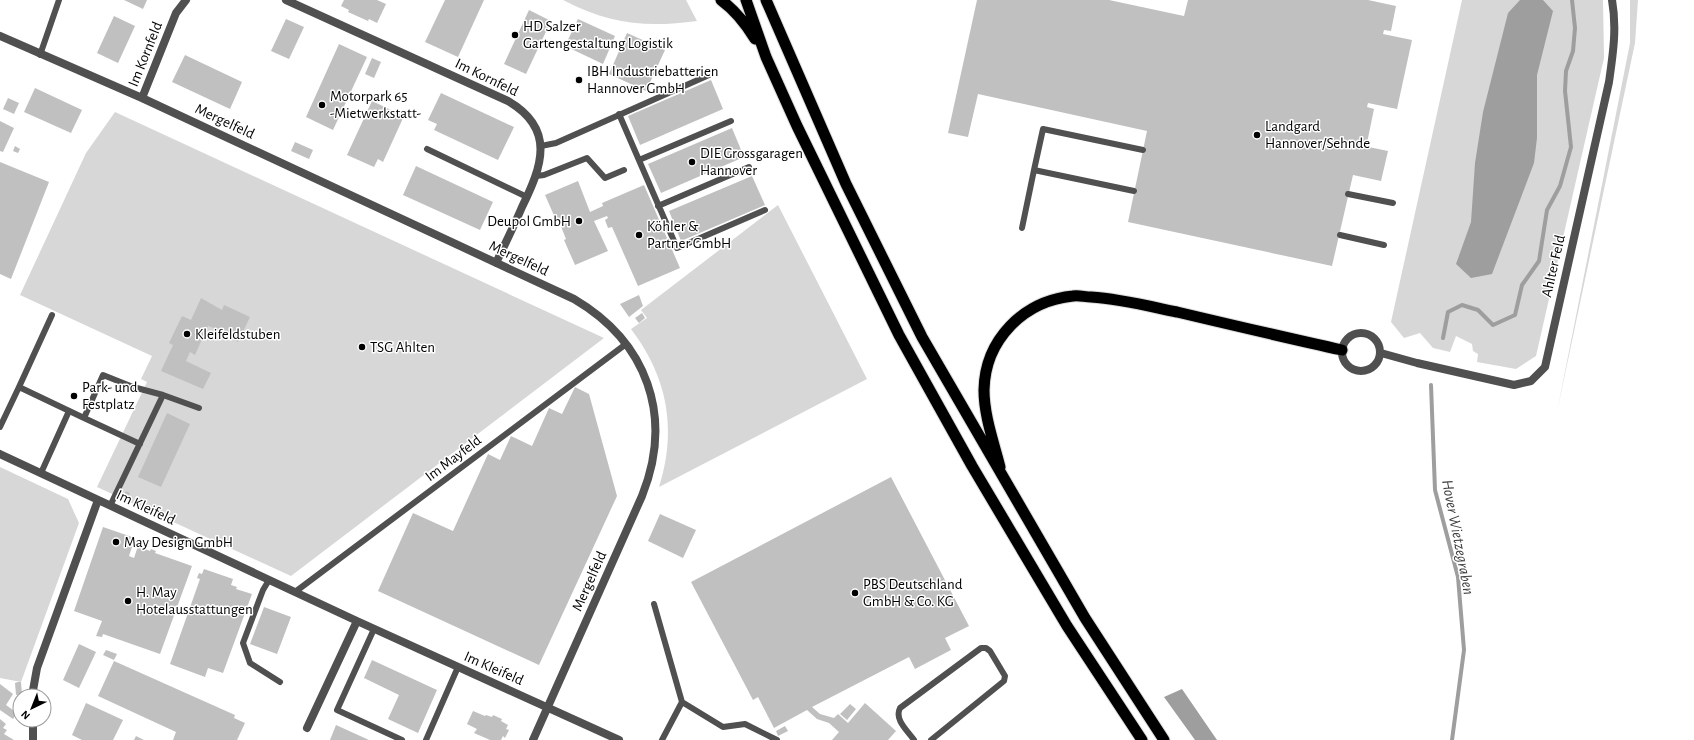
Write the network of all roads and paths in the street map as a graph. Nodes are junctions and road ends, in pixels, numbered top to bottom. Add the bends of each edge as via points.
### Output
1 (59, 0) edge
2 (186, 0) edge
3 (286, 0) edge
4 (721, 0) edge
5 (746, 0) edge
6 (766, 0) edge
7 (1612, 0) edge
8 (0, 36) edge
9 (40, 55) junction
10 (766, 57) junction
11 (709, 75) dead end
12 (142, 98) junction
13 (619, 114) junction
14 (731, 121) dead end
15 (541, 146) junction
16 (426, 149) dead end
17 (1143, 150) dead end
18 (639, 160) junction
19 (749, 167) dead end
20 (624, 170) dead end
21 (1034, 170) junction
22 (536, 176) junction
23 (1134, 191) dead end
24 (1348, 194) dead end
25 (527, 197) junction
26 (1394, 203) dead end
27 (658, 206) junction
28 (765, 210) dead end
29 (1022, 228) dead end
30 (1340, 235) dead end
31 (1384, 245) dead end
32 (496, 263) junction
33 (52, 315) dead end
34 (626, 344) junction
35 (1342, 350) junction
36 (1381, 353) junction
37 (19, 387) junction
38 (163, 395) junction
39 (200, 408) dead end
40 (69, 411) junction
41 (84, 418) junction
42 (0, 427) edge
43 (140, 444) junction
44 (0, 454) edge
45 (41, 473) junction
46 (1004, 481) junction
47 (98, 500) junction
48 (110, 506) junction
49 (269, 580) junction
50 (295, 592) junction
51 (654, 604) dead end
52 (357, 621) junction
53 (374, 629) junction
54 (458, 667) junction
55 (280, 682) dead end
56 (33, 688) edge
57 (682, 702) junction
58 (548, 708) junction
59 (33, 728) edge
60 (307, 728) dead end
61 (33, 740) edge
62 (402, 740) edge
63 (426, 740) edge
64 (533, 740) edge
65 (619, 740) edge
66 (662, 740) edge
67 (777, 740) edge
68 (914, 740) edge
69 (931, 740) edge
70 (1142, 740) edge
71 (1164, 740) edge

1 - 9 lane
2 - 12 street, Im Kornfeld via 176,13
3 - 15 street, Im Kornfeld via 508,101 520,109 536,127
4 - 10 highway via 744,21
5 - 10 highway
6 - 46 highway via 849,191 922,337
7 - 36 street, Ahlter Feld via 1615,38 1609,82 1545,367 1531,381 1514,385
8 - 9 street, Mergelfeld
9 - 12 street, Mergelfeld
10 - 70 highway via 903,342 972,466 1067,626
11 - 13 lane
12 - 32 street, Mergelfeld
13 - 15 lane
13 - 18 lane
14 - 18 lane
15 - 22 street, Im Kornfeld
16 - 25 lane
17 - 21 lane via 1043,129
18 - 27 lane
19 - 27 lane
20 - 22 lane via 605,178 587,158
21 - 23 lane
21 - 29 lane
22 - 25 street, Im Kornfeld
24 - 26 lane
25 - 32 street, Im Kornfeld
27 - 28 lane via 677,248
30 - 31 lane
32 - 34 street, Mergelfeld via 574,299 615,330
33 - 37 lane
34 - 50 lane, Im Mayfeld
34 - 58 street, Mergelfeld via 640,366 651,395 656,429 652,464 642,496
35 - 36 street via 1346,340 1355,334 1366,333 1374,337
35 - 36 street via 1343,359 1348,366 1364,371 1373,368
35 - 46 highway via 1116,298 1073,296 1044,303 1026,313 1008,328 993,349 986,370 984,392 988,420
37 - 40 lane
37 - 42 lane
38 - 39 lane
38 - 41 lane via 103,375
38 - 43 lane
40 - 41 lane
40 - 45 lane
41 - 43 lane
43 - 48 lane
44 - 45 street, Im Kleifeld
45 - 47 street, Im Kleifeld
46 - 71 highway via 1085,618
47 - 48 street, Im Kleifeld
47 - 56 street, Im Kleifeld via 37,668
48 - 49 street, Im Kleifeld
49 - 50 street, Im Kleifeld
49 - 55 lane via 243,643 250,664
50 - 52 street, Im Kleifeld
51 - 57 lane
52 - 53 street, Im Kleifeld
52 - 60 street
53 - 54 street, Im Kleifeld
53 - 62 lane via 337,710
54 - 58 street, Im Kleifeld
54 - 63 lane
57 - 66 lane
57 - 67 lane via 723,726 745,724
58 - 64 street, Mergelfeld
58 - 65 street, Im Kleifeld
59 - 61 street
68 - 69 lane via 898,718 900,708 981,648 986,648 1005,676 1004,680

